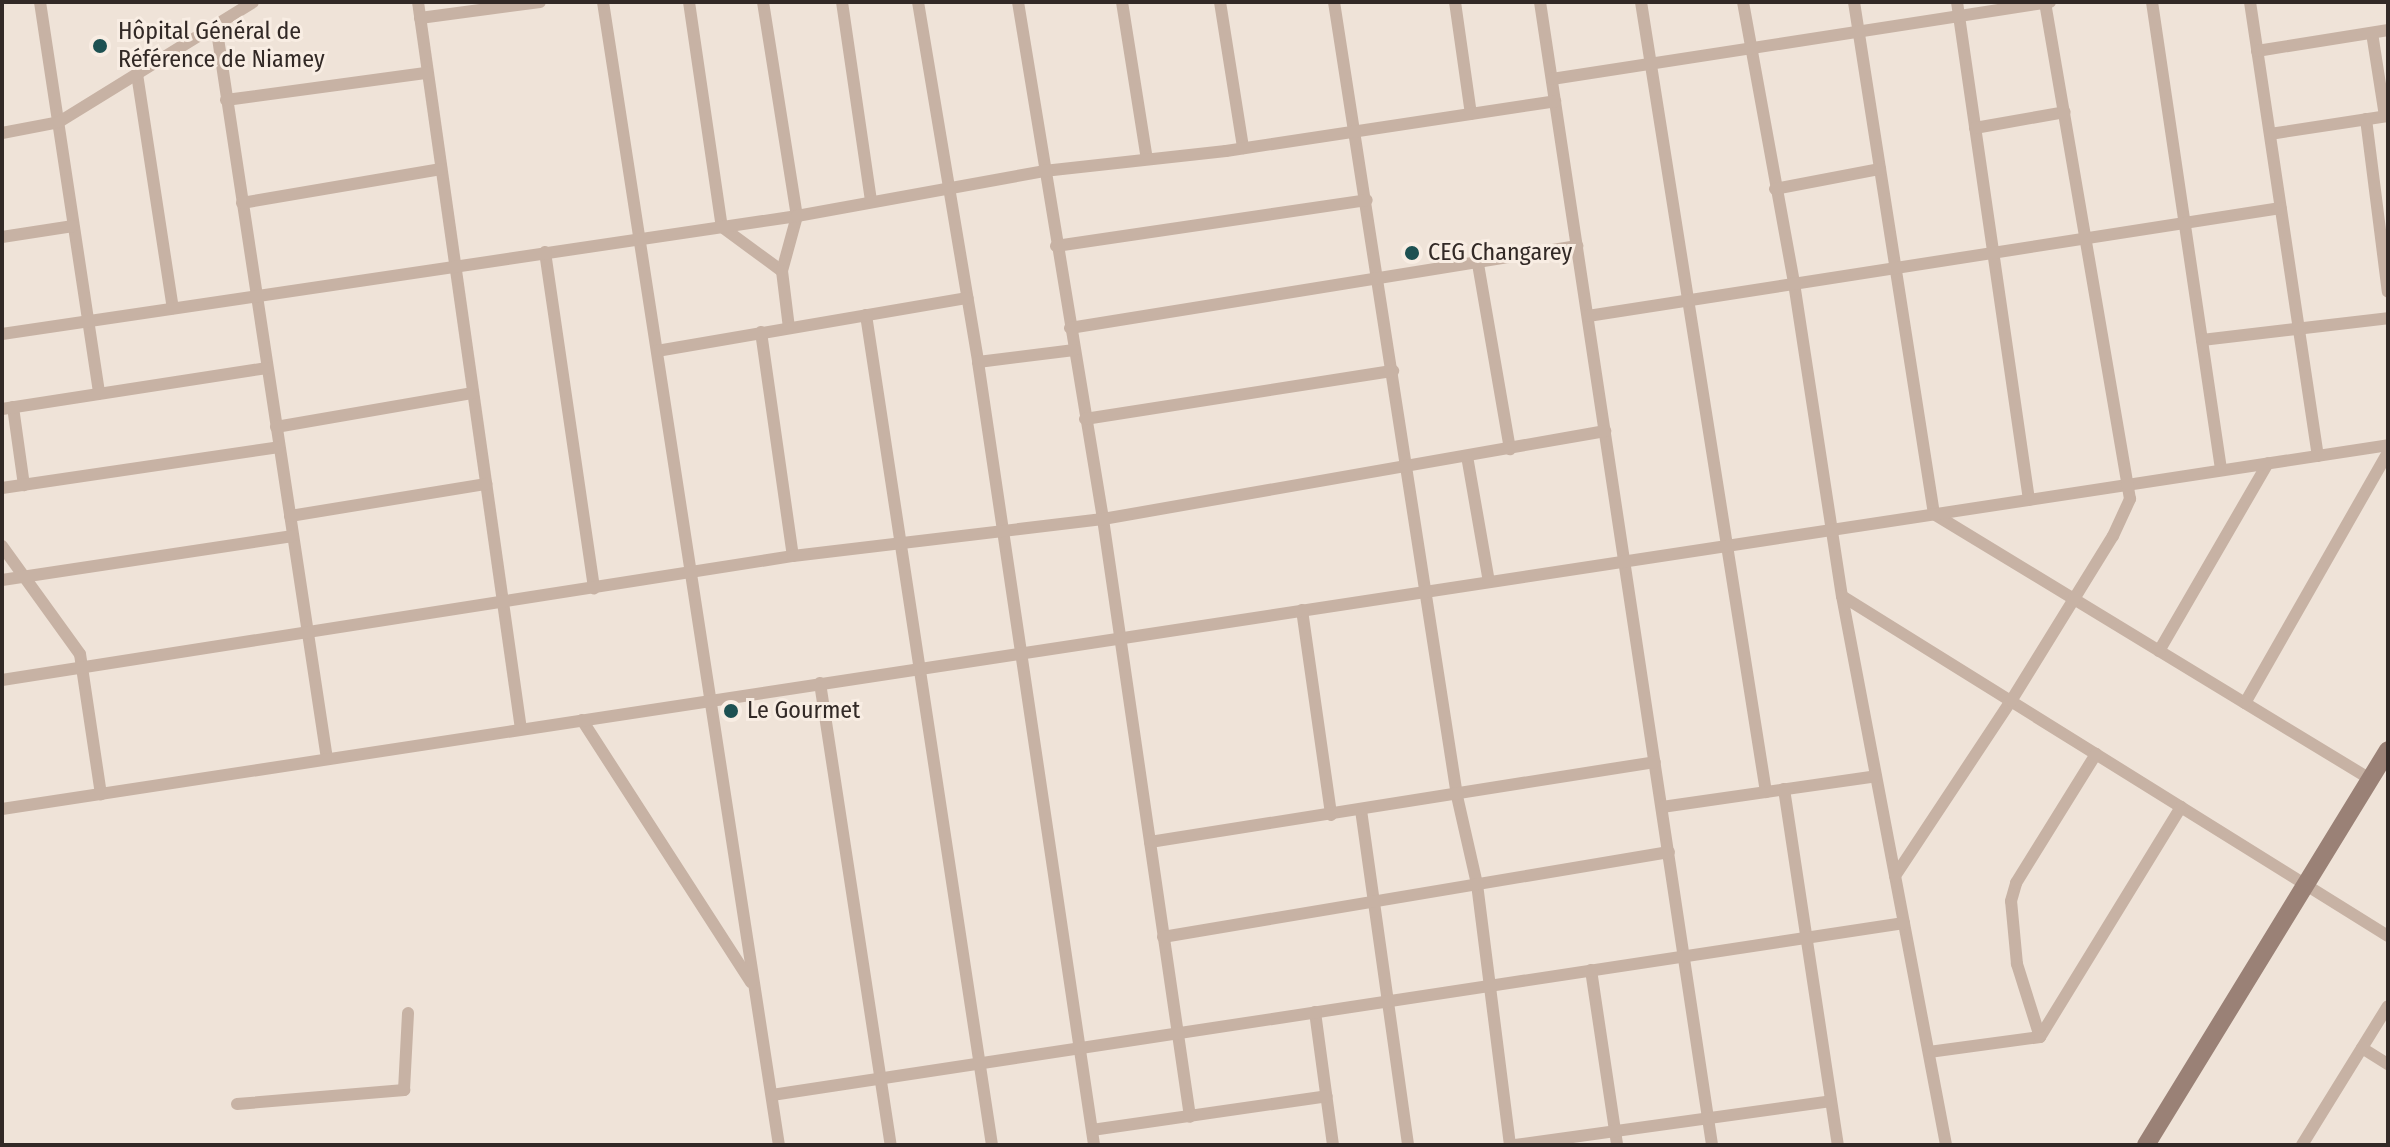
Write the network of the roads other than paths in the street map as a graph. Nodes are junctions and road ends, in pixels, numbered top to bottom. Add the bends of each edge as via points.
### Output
1 (40, 2) edge
2 (253, 2) edge
3 (418, 2) edge
4 (540, 2) edge
5 (603, 2) edge
6 (689, 2) edge
7 (763, 2) edge
8 (842, 2) edge
9 (918, 2) edge
10 (1018, 2) edge
11 (1122, 2) edge
12 (1220, 2) edge
13 (1334, 2) edge
14 (1455, 2) edge
15 (1540, 2) edge
16 (1641, 2) edge
17 (1743, 2) edge
18 (1854, 2) edge
19 (1957, 2) edge
20 (2047, 2) edge
21 (2152, 2) edge
22 (2250, 2) edge
23 (1959, 16) junction
24 (420, 18) junction
25 (216, 25) junction
26 (2388, 30) edge
27 (1858, 32) junction
28 (2372, 33) junction
29 (1751, 48) junction
30 (2257, 51) junction
31 (1651, 64) junction
32 (427, 73) junction
33 (137, 74) junction
34 (1552, 79) junction
35 (226, 100) junction
36 (1555, 101) junction
37 (2065, 112) junction
38 (1471, 114) junction
39 (2387, 116) edge
40 (2366, 119) junction
41 (59, 122) junction
42 (1975, 128) junction
43 (1357, 131) junction
44 (2, 133) edge
45 (2270, 134) junction
46 (1243, 148) junction
47 (1147, 159) junction
48 (441, 169) junction
49 (1880, 169) junction
50 (1044, 171) junction
51 (950, 186) junction
52 (1775, 189) junction
53 (1367, 200) junction
54 (871, 201) junction
55 (242, 203) junction
56 (2281, 208) junction
57 (797, 216) junction
58 (2184, 224) junction
59 (73, 226) junction
60 (722, 227) junction
61 (2, 237) edge
62 (639, 239) junction
63 (2088, 239) junction
64 (1056, 246) junction
65 (1577, 246) junction
66 (545, 252) junction
67 (1993, 254) junction
68 (1478, 264) junction
69 (454, 265) junction
70 (1895, 266) junction
71 (782, 271) junction
72 (1379, 279) junction
73 (1794, 283) junction
74 (2388, 292) edge
75 (256, 295) junction
76 (968, 298) junction
77 (1689, 300) junction
78 (173, 308) junction
79 (866, 315) junction
80 (1588, 316) junction
81 (2388, 318) edge
82 (88, 321) junction
83 (789, 328) junction
84 (1070, 328) junction
85 (2296, 328) junction
86 (761, 332) junction
87 (2, 334) edge
88 (2202, 340) junction
89 (1074, 350) junction
90 (657, 351) junction
91 (978, 362) junction
92 (267, 368) junction
93 (1393, 371) junction
94 (473, 393) junction
95 (99, 394) junction
96 (8, 408) edge
97 (1085, 419) junction
98 (276, 427) junction
99 (1605, 431) junction
100 (2388, 445) edge
101 (279, 447) junction
102 (1510, 449) junction
103 (2388, 452) edge
104 (1467, 456) junction
105 (2318, 456) junction
106 (2268, 463) junction
107 (1407, 467) junction
108 (2221, 470) junction
109 (486, 484) junction
110 (2130, 484) junction
111 (24, 485) junction
112 (2, 488) edge
113 (2029, 500) junction
114 (1934, 514) junction
115 (290, 516) junction
116 (1103, 519) junction
117 (1832, 529) junction
118 (1003, 530) junction
119 (293, 536) junction
120 (902, 541) junction
121 (2, 546) edge
122 (1727, 546) junction
123 (793, 556) junction
124 (1625, 561) junction
125 (691, 574) junction
126 (25, 577) junction
127 (2, 580) edge
128 (1489, 582) junction
129 (594, 588) junction
130 (1425, 592) junction
131 (1842, 596) junction
132 (2074, 599) junction
133 (503, 602) junction
134 (1302, 610) junction
135 (308, 633) junction
136 (1121, 638) junction
137 (2159, 651) junction
138 (1020, 653) junction
139 (82, 667) junction
140 (919, 668) junction
141 (2, 680) edge
142 (820, 683) junction
143 (711, 700) junction
144 (2011, 701) junction
145 (2245, 703) junction
146 (582, 720) junction
147 (521, 729) junction
148 (2388, 750) edge
149 (2096, 754) junction
150 (327, 759) junction
151 (1655, 762) junction
152 (1876, 776) junction
153 (2370, 779) junction
154 (1784, 789) junction
155 (1766, 792) junction
156 (101, 794) junction
157 (1457, 796) junction
158 (1662, 807) junction
159 (2181, 807) junction
160 (2, 809) edge
161 (1361, 810) junction
162 (1331, 815) junction
163 (1150, 842) junction
164 (1669, 852) junction
165 (1895, 876) junction
166 (1477, 884) junction
167 (2304, 884) junction
168 (1373, 901) junction
169 (1904, 923) junction
170 (2388, 936) edge
171 (1163, 937) junction
172 (1807, 938) junction
173 (1684, 956) junction
174 (1591, 970) junction
175 (1488, 986) junction
176 (755, 988) junction
177 (1387, 1001) junction
178 (2388, 1006) edge
179 (1315, 1012) junction
180 (408, 1013) dead end
181 (1178, 1033) junction
182 (2040, 1037) junction
183 (1081, 1048) junction
184 (2362, 1048) junction
185 (1929, 1052) junction
186 (980, 1063) junction
187 (2388, 1064) edge
188 (880, 1078) junction
189 (772, 1095) junction
190 (1327, 1096) junction
191 (1831, 1101) junction
192 (237, 1104) dead end
193 (1190, 1117) junction
194 (1708, 1118) junction
195 (1092, 1130) junction
196 (1615, 1130) junction
197 (779, 1145) edge
198 (891, 1145) edge
199 (992, 1145) edge
200 (1094, 1145) edge
201 (1333, 1145) edge
202 (1408, 1145) edge
203 (1513, 1145) edge
204 (1617, 1145) edge
205 (1712, 1145) edge
206 (1838, 1145) edge
207 (1946, 1145) edge
208 (2146, 1145) edge
209 (2302, 1145) edge

1 - 41 street
2 - 25 street
3 - 24 street
4 - 24 street
5 - 62 street
6 - 60 street
7 - 57 street
8 - 54 street
9 - 51 street
10 - 50 street
11 - 47 street
12 - 46 street
13 - 43 street
14 - 38 street
15 - 34 street
16 - 31 street
17 - 29 street
18 - 27 street
19 - 23 street
20 - 23 street
20 - 37 street
21 - 58 street
22 - 30 street
23 - 27 street
23 - 42 street
24 - 32 street
25 - 33 street
25 - 35 street
26 - 28 street
27 - 29 street
27 - 49 street
28 - 30 street
28 - 39 street
29 - 31 street
29 - 52 street
30 - 45 street
31 - 34 street
31 - 77 street
32 - 35 street
32 - 48 street
33 - 41 street
33 - 78 street
34 - 36 street
35 - 55 street
36 - 38 street
36 - 65 street
37 - 42 street
37 - 63 street
38 - 43 street
39 - 40 street
40 - 45 street
40 - 74 street
41 - 44 street
41 - 59 street
42 - 67 street
43 - 46 street
43 - 53 street
45 - 56 street
46 - 47 street
47 - 50 street
48 - 55 street
48 - 69 street
49 - 52 street
49 - 70 street
50 - 51 street
50 - 64 street
51 - 54 street
51 - 76 street
52 - 73 street
53 - 64 street
53 - 72 street
54 - 57 street
55 - 75 street
56 - 58 street
56 - 85 street
57 - 60 street
57 - 71 street
58 - 63 street
58 - 88 street
59 - 61 street
59 - 82 street
60 - 62 street
60 - 71 street
62 - 66 street
62 - 90 street
63 - 67 street
63 - 110 street
64 - 84 street
65 - 68 street
65 - 80 street
66 - 69 street
66 - 129 street
67 - 70 street
67 - 113 street
68 - 72 street
68 - 102 street
69 - 75 street
69 - 94 street
70 - 73 street
70 - 114 street
71 - 83 street
72 - 84 street
72 - 93 street
73 - 77 street
73 - 117 street
75 - 78 street
75 - 92 street
76 - 79 street
76 - 91 street
77 - 80 street
77 - 122 street
78 - 82 street
79 - 83 street
79 - 120 street
80 - 99 street
81 - 85 street
82 - 87 street
82 - 95 street
83 - 86 street
84 - 89 street
85 - 88 street
85 - 105 street
86 - 90 street
86 - 123 street
88 - 108 street
89 - 91 street
89 - 97 street
90 - 125 street
91 - 118 street
92 - 95 street
92 - 98 street
93 - 97 street
93 - 107 street
94 - 98 street
94 - 109 street
95 - 96 street
96 - 111 street
97 - 116 street
98 - 101 street
99 - 102 street
99 - 124 street
100 - 105 street
101 - 111 street
101 - 115 street
102 - 104 street
103 - 145 street
104 - 107 street
104 - 128 street
105 - 106 street
106 - 108 street
106 - 137 street
107 - 116 street
107 - 130 street
108 - 110 street
109 - 115 street
109 - 133 street
110 - 113 street
110 - 132 street via 2127,512
111 - 112 street
113 - 114 street
114 - 117 street
114 - 132 street
115 - 119 street
116 - 118 street
116 - 136 street
117 - 122 street
117 - 131 street
118 - 120 street
118 - 138 street
119 - 126 street
119 - 135 street
120 - 123 street
120 - 140 street
121 - 126 street
122 - 124 street
122 - 155 street
123 - 125 street
124 - 128 street
124 - 151 street
125 - 129 street
125 - 143 street
126 - 127 street
126 - 139 street via 80,654
128 - 130 street
129 - 133 street
130 - 134 street
130 - 157 street
131 - 144 street
131 - 152 street
132 - 137 street
132 - 144 street
133 - 135 street
133 - 147 street
134 - 136 street
134 - 162 street
135 - 139 street
135 - 150 street
136 - 138 street
136 - 163 street
137 - 145 street
138 - 140 street
138 - 183 street
139 - 141 street
139 - 156 street
140 - 142 street
140 - 186 street
142 - 143 street
142 - 188 street
143 - 146 street
143 - 176 street
144 - 149 street
144 - 165 street
145 - 153 street
146 - 147 street
146 - 176 street
147 - 150 street
148 - 153 main road
149 - 159 street
149 - 182 street via 2016,883 2011,901 2017,964
150 - 156 street
151 - 157 street
151 - 158 street
152 - 154 street
152 - 165 street
153 - 167 main road
154 - 155 street
154 - 172 street
155 - 158 street
156 - 160 street
157 - 161 street
157 - 166 street
158 - 164 street
159 - 167 street
159 - 182 street
161 - 162 street
161 - 168 street
162 - 163 street
163 - 171 street
164 - 166 street
164 - 173 street
165 - 169 street
166 - 168 street
166 - 175 street
167 - 170 street
167 - 208 main road
168 - 171 street
168 - 177 street
169 - 172 street
169 - 185 street
171 - 181 street
172 - 173 street
172 - 191 street
173 - 174 street
173 - 194 street
174 - 175 street
174 - 196 street
175 - 177 street
175 - 203 street
176 - 189 street
177 - 179 street
177 - 202 street
178 - 184 street
179 - 181 street
179 - 190 street
180 - 192 street via 404,1090
181 - 183 street
181 - 193 street
182 - 185 street
183 - 186 street
183 - 195 street
184 - 187 street
184 - 209 street
185 - 207 street
186 - 188 street
186 - 199 street
188 - 189 street
188 - 198 street
189 - 197 street
190 - 193 street
190 - 201 street
191 - 194 street
191 - 206 street
193 - 195 street
194 - 196 street
194 - 205 street
195 - 200 street
196 - 203 street
196 - 204 street

